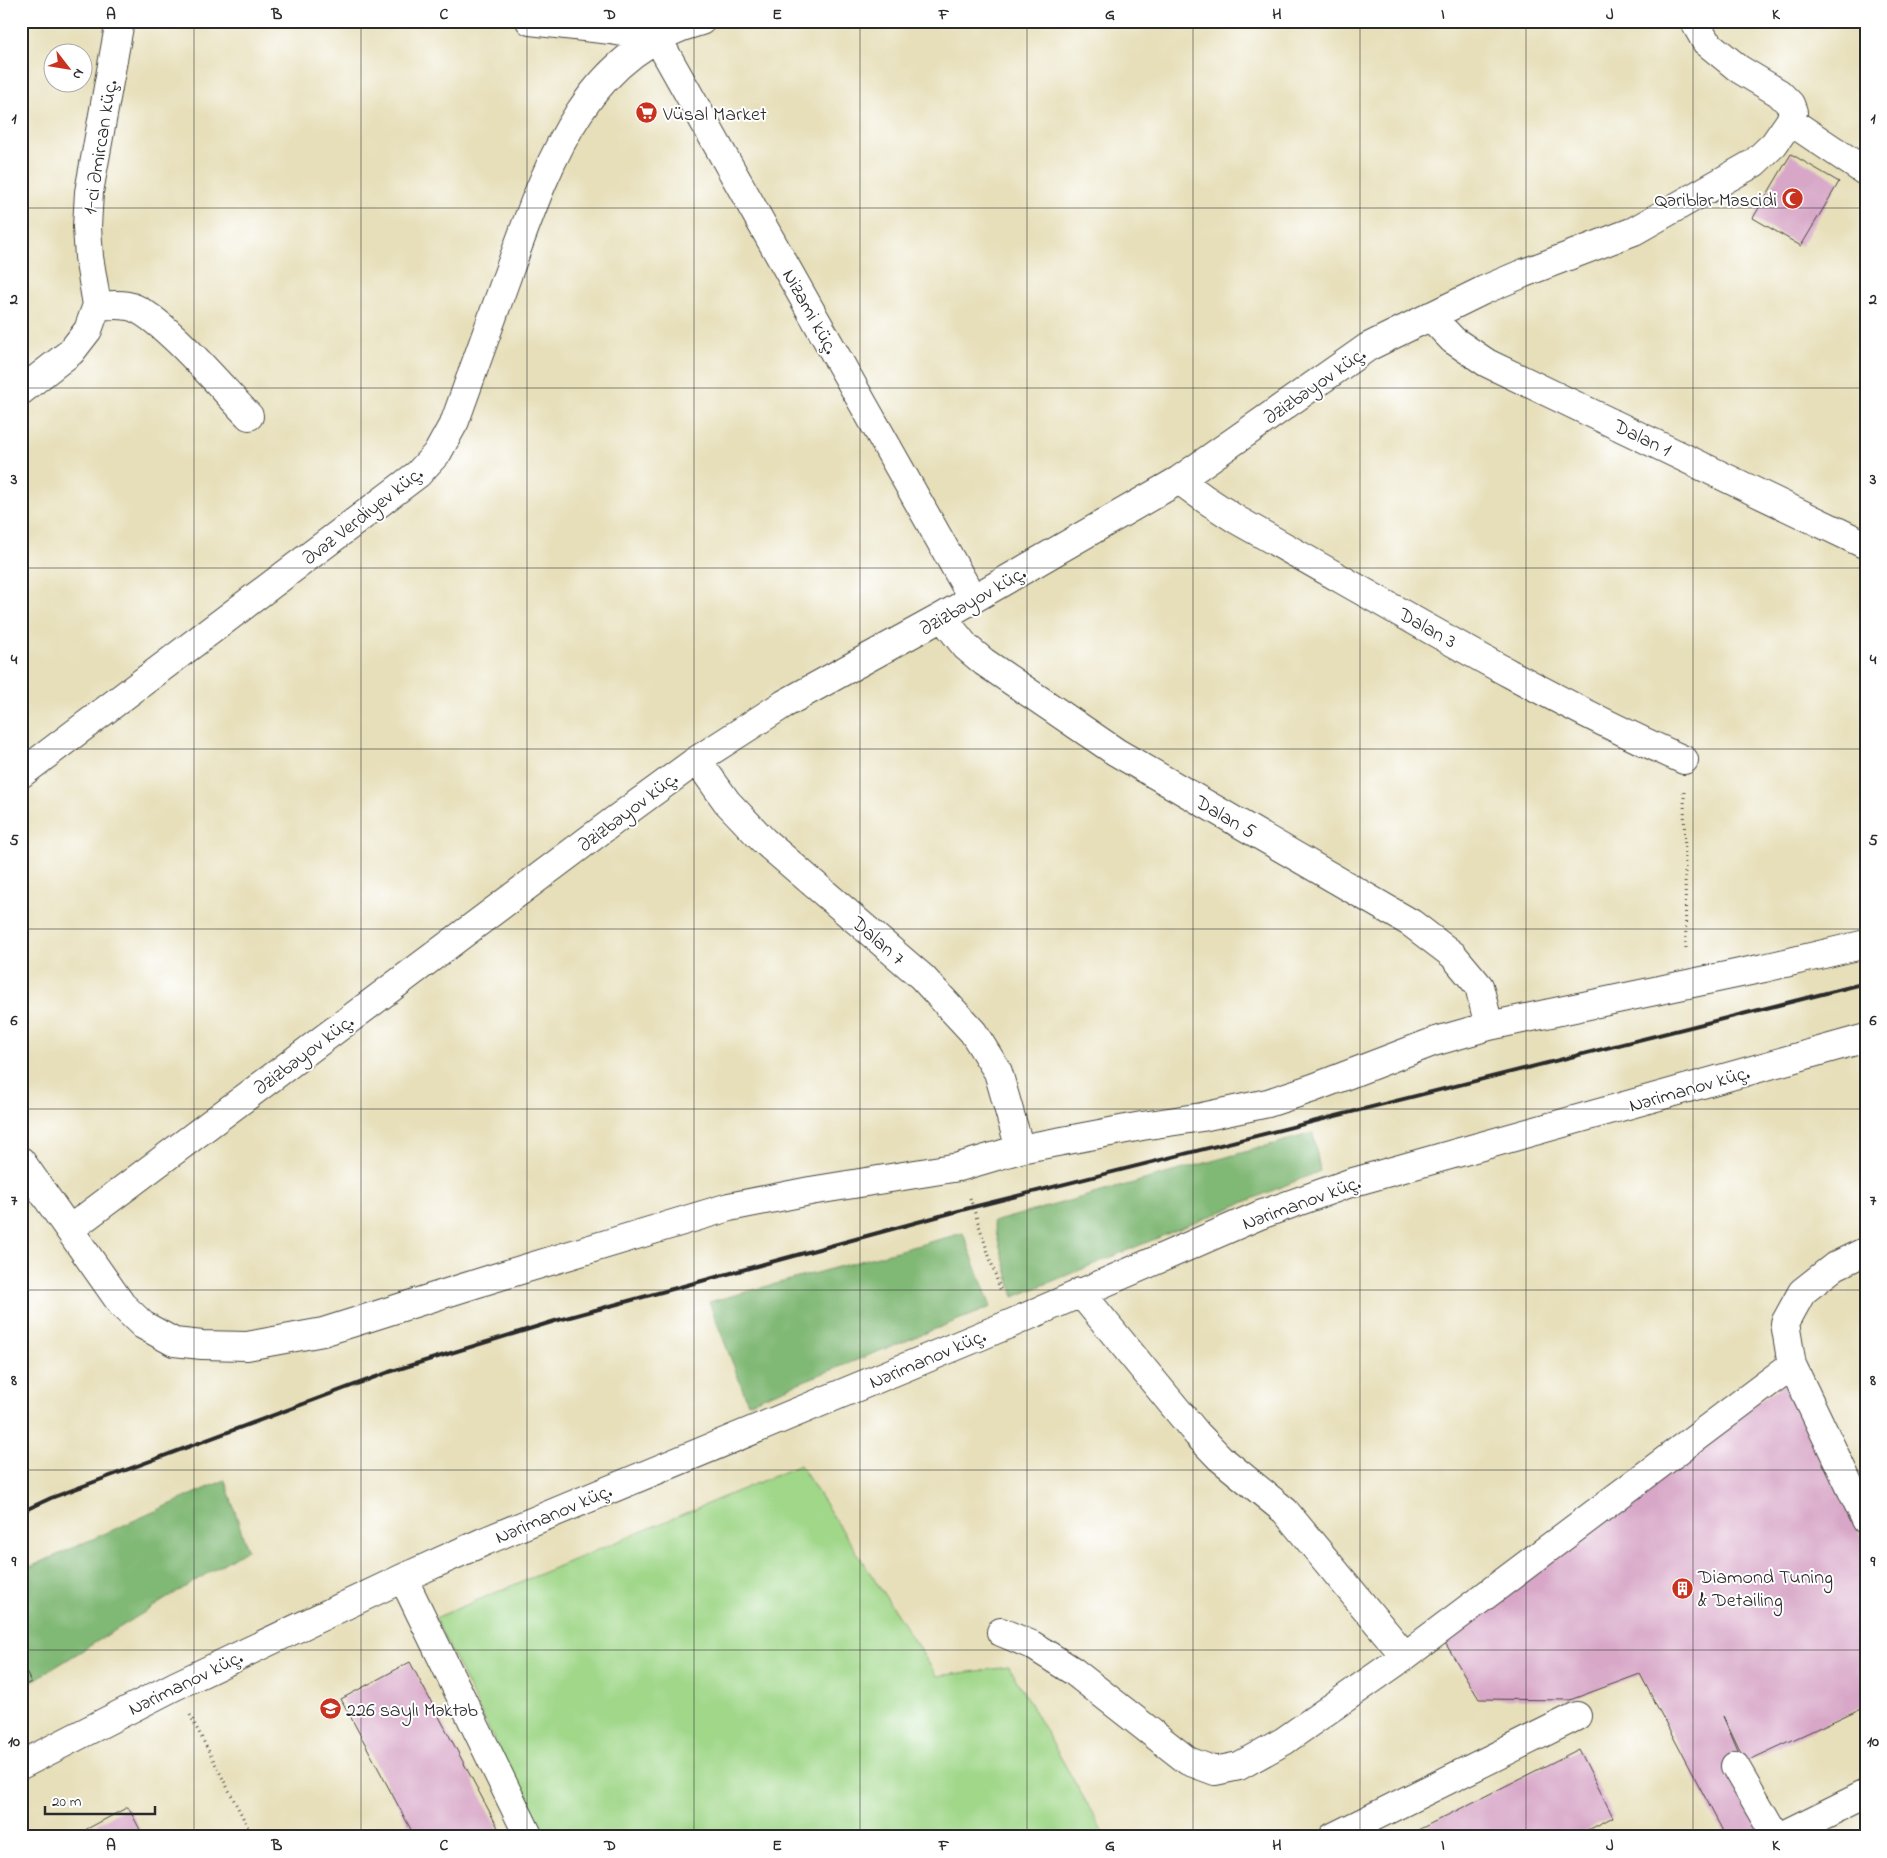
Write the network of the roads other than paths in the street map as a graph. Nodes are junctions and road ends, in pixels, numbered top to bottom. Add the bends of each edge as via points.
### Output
1 (120, 21) edge
2 (530, 21) edge
3 (701, 21) edge
4 (1694, 21) edge
5 (658, 30) edge
6 (1790, 121) junction
7 (1866, 172) edge
8 (97, 305) junction
9 (1430, 316) junction
10 (21, 392) edge
11 (249, 416) dead end
12 (1179, 480) junction
13 (1866, 545) edge
14 (973, 599) junction
15 (942, 617) junction
16 (697, 760) junction
17 (1684, 760) road end
18 (21, 774) edge
19 (1866, 944) edge
20 (1489, 1026) junction
21 (1866, 1038) edge
22 (1020, 1149) junction
23 (21, 1160) edge
24 (70, 1229) junction
25 (1866, 1251) edge
26 (1080, 1292) junction
27 (1792, 1365) junction
28 (1866, 1520) edge
29 (402, 1578) junction
30 (1001, 1632) dead end
31 (1405, 1656) junction
32 (1577, 1716) dead end
33 (21, 1766) edge
34 (1735, 1766) dead end
35 (1866, 1794) edge
36 (529, 1837) edge
37 (1333, 1837) edge
38 (1777, 1837) edge

1 - 8 street, 1-ci Əmircan küç. via 89,192 89,257
2 - 5 street via 611,30
3 - 5 street, Əvəz Verdiyev küç.
4 - 6 street via 1706,42 1790,104 1793,112
5 - 14 street, Nizami küç.
5 - 18 street, Əvəz Verdiyev küç. via 615,68 576,115 560,145 539,189 455,422 438,452 418,474
6 - 7 street
6 - 9 street, Əzizbəyov küç. via 1774,144 1754,163 1634,231 1524,273
8 - 10 street, 1-ci Əmircan küç. via 88,330 71,352
8 - 11 street via 128,306 148,316 167,330
9 - 12 street, Əzizbəyov küç. via 1368,346
9 - 13 street, Dalan 1 via 1453,340 1487,363
12 - 14 street, Əzizbəyov küç.
12 - 17 street, Dalan 3 via 1237,520 1535,687
14 - 15 street, Əzizbəyov küç.
15 - 16 street, Əzizbəyov küç. via 784,704
15 - 20 street, Dalan 5 via 966,647 984,662 1116,752 1411,924 1453,955 1479,986
16 - 22 street, Dalan 7 via 727,802 763,840 922,977 973,1032 998,1072
16 - 24 street, Əzizbəyov küç.
19 - 20 street
20 - 22 street via 1433,1042 1268,1103
21 - 26 street, Nərimanov küç. via 1350,1183 1260,1215
22 - 24 street via 960,1167 810,1190 729,1207 323,1332 247,1346 174,1342 143,1325 122,1305
23 - 24 street
25 - 27 street via 1835,1266 1802,1292 1785,1323
26 - 29 street, Nərimanov küç.
26 - 31 street via 1197,1434 1220,1458 1285,1512
27 - 28 street
27 - 31 street
29 - 33 street, Nərimanov küç. via 175,1686
29 - 36 street
30 - 31 street via 1073,1671 1188,1761 1215,1771 1239,1766 1284,1741
32 - 37 street
34 - 38 street
35 - 38 street

